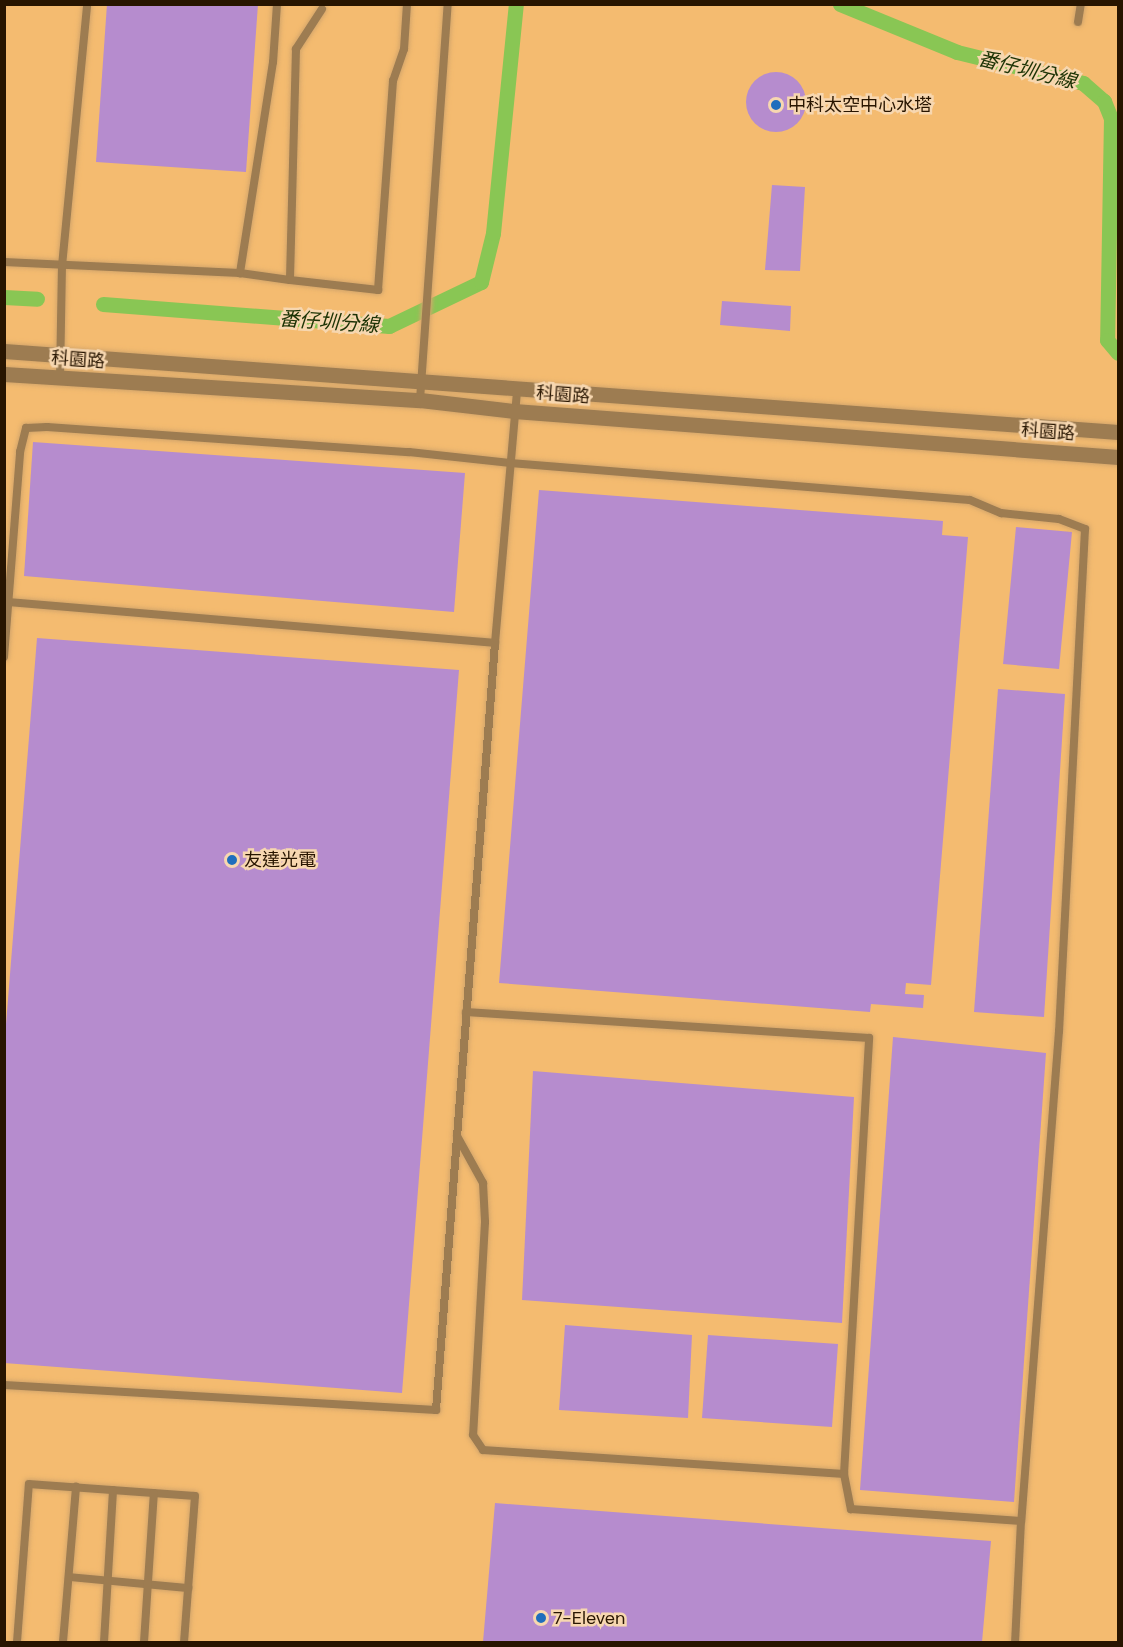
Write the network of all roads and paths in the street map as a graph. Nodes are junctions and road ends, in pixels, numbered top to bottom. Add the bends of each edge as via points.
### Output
1 (87, 4) edge
2 (277, 4) edge
3 (407, 4) edge
4 (448, 4) edge
5 (1081, 4) edge
6 (322, 9) dead end
7 (1078, 22) dead end
8 (4, 262) edge
9 (62, 266) junction
10 (240, 273) junction
11 (290, 279) junction
12 (4, 351) edge
13 (59, 355) junction
14 (4, 374) edge
15 (60, 379) junction
16 (422, 379) junction
17 (518, 390) junction
18 (420, 400) junction
19 (514, 411) junction
20 (1119, 432) edge
21 (1119, 457) edge
22 (510, 463) junction
23 (9, 602) junction
24 (495, 643) junction
25 (4, 657) edge
26 (466, 1012) junction
27 (457, 1136) junction
28 (4, 1385) edge
29 (844, 1474) junction
30 (76, 1487) junction
31 (113, 1490) junction
32 (154, 1493) junction
33 (1022, 1521) junction
34 (69, 1577) junction
35 (108, 1580) junction
36 (148, 1584) junction
37 (188, 1588) junction
38 (17, 1642) edge
39 (63, 1642) edge
40 (104, 1642) edge
41 (144, 1642) edge
42 (184, 1642) edge
43 (1015, 1642) edge

1 - 9 lane
2 - 10 lane via 273,62
3 - 11 lane via 405,49 393,81 378,290
4 - 16 lane
5 - 7 lane
6 - 11 lane via 296,49
8 - 9 lane
9 - 10 lane
9 - 13 lane
10 - 11 lane
12 - 13 street, 科園路
13 - 15 lane
13 - 16 street, 科園路
14 - 15 street, 科園路
15 - 18 street, 科園路
16 - 17 street, 科園路
16 - 18 lane
17 - 19 lane
17 - 20 street, 科園路
18 - 19 street, 科園路
19 - 21 street, 科園路
19 - 22 lane
22 - 23 lane via 409,452 47,427 26,429 20,452
22 - 24 lane
22 - 33 lane via 970,500 1001,513 1059,519 1085,529 1059,1030
23 - 24 lane
23 - 25 lane
24 - 26 lane
26 - 27 lane
26 - 29 lane via 870,1038
27 - 28 lane via 436,1410
27 - 29 lane via 483,1183 485,1222 473,1435 483,1450
29 - 33 lane via 851,1509
30 - 31 lane
30 - 34 lane
30 - 38 lane via 29,1484
31 - 32 lane
31 - 35 lane
32 - 36 lane
32 - 37 lane via 195,1496
33 - 43 lane
34 - 35 lane
34 - 39 lane
35 - 36 lane
35 - 40 lane
36 - 37 lane
36 - 41 lane
37 - 42 lane

